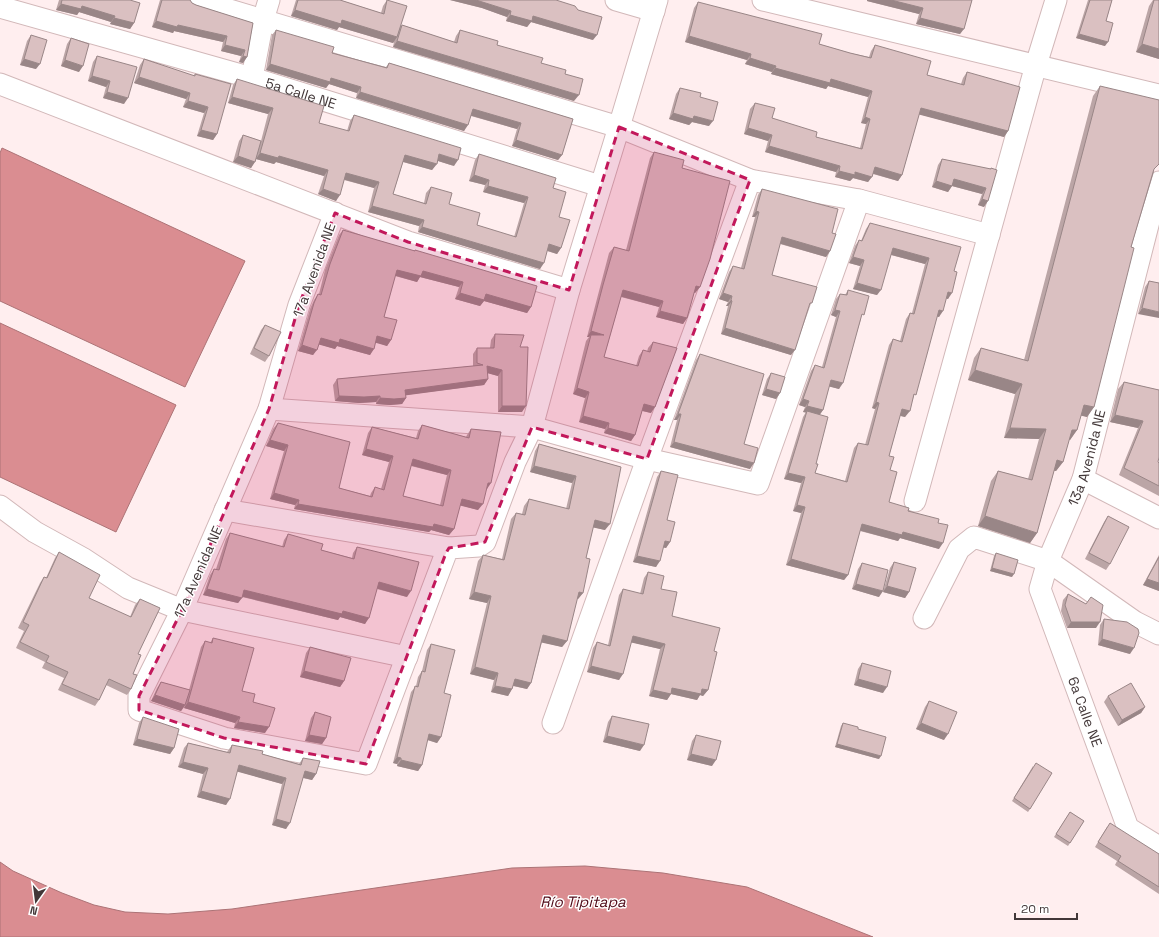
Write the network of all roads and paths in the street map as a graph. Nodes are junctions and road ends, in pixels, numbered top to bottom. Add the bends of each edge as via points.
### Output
1 (196, 0) edge
2 (269, 0) edge
3 (616, 0) edge
4 (763, 0) edge
5 (1056, 0) edge
6 (655, 5) edge
7 (0, 7) edge
8 (263, 20) junction
9 (1036, 65) junction
10 (252, 78) junction
11 (0, 84) edge
12 (1159, 95) edge
13 (619, 127) junction
14 (750, 180) junction
15 (1159, 182) edge
16 (600, 186) junction
17 (859, 200) junction
18 (335, 213) junction
19 (989, 235) junction
20 (569, 290) junction
21 (269, 409) junction
22 (532, 427) junction
23 (647, 459) junction
24 (1083, 479) junction
25 (915, 501) dead end
26 (0, 506) edge
27 (225, 510) junction
28 (1159, 518) edge
29 (449, 548) junction
30 (1048, 561) junction
31 (182, 610) junction
32 (924, 618) dead end
33 (1159, 634) edge
34 (407, 657) junction
35 (553, 723) dead end
36 (1159, 847) edge

1 - 8 street
2 - 8 street
3 - 6 street
4 - 9 street
5 - 9 street
6 - 13 street
7 - 10 street, 5a Calle NE
8 - 10 street
8 - 13 street
9 - 12 street
9 - 19 street
10 - 16 street, 5a Calle NE
11 - 18 street
13 - 14 street
13 - 16 street
14 - 17 street
14 - 23 street
15 - 24 street, 13a Avenida NE
16 - 20 street
17 - 19 street
17 - 23 street via 758,484
18 - 20 street via 408,242
18 - 21 street, 17a Avenida NE via 299,305
19 - 25 street
20 - 22 street
21 - 22 street
21 - 27 street, 17a Avenida NE
22 - 23 street
22 - 29 street via 515,462 485,542 479,546
23 - 35 street
24 - 28 street
24 - 30 street, 13a Avenida NE
26 - 31 street via 35,532 84,559 128,588
27 - 29 street
27 - 31 street, 17a Avenida NE
29 - 34 street
30 - 32 street via 974,537 959,549
30 - 33 street via 1135,622
30 - 36 street, 6a Calle NE via 1040,588 1128,828
31 - 34 street
31 - 34 street, 17a Avenida NE via 139,696 139,710 224,738 366,764

